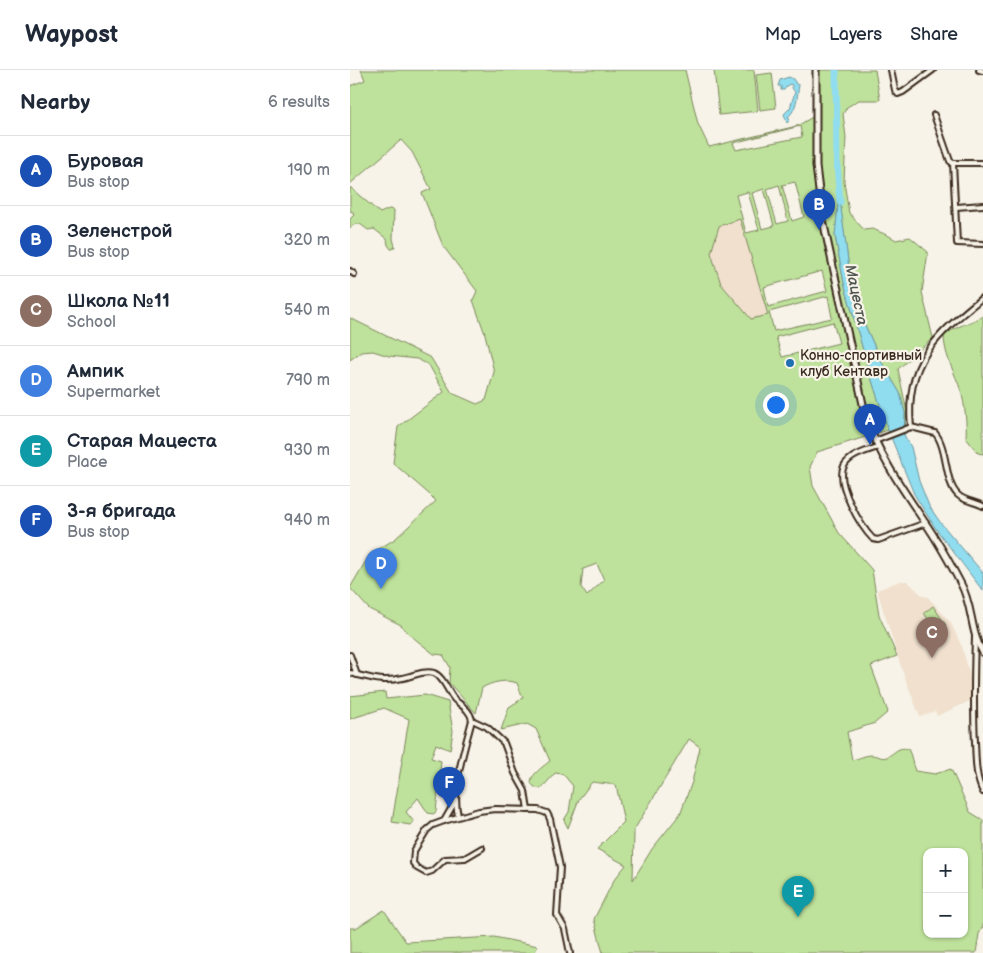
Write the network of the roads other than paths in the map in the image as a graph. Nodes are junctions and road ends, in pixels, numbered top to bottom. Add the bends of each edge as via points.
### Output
1 (816, 70) edge
2 (891, 70) edge
3 (933, 70) edge
4 (979, 70) edge
5 (983, 71) edge
6 (934, 115) dead end
7 (953, 163) junction
8 (983, 163) edge
9 (983, 205) edge
10 (956, 207) junction
11 (983, 244) edge
12 (350, 271) edge
13 (354, 274) dead end
14 (983, 297) edge
15 (909, 427) junction
16 (875, 441) junction
17 (878, 447) junction
18 (983, 506) edge
19 (926, 523) junction
20 (975, 636) junction
21 (983, 653) edge
22 (350, 655) edge
23 (350, 673) edge
24 (357, 675) junction
25 (472, 720) junction
26 (983, 792) edge
27 (456, 800) junction
28 (528, 810) junction
29 (458, 816) junction
30 (444, 821) junction
31 (482, 848) dead end
32 (570, 953) edge

1 - 16 main road via 816,166 822,216 863,408
2 - 3 street via 898,94
4 - 5 street
6 - 7 street
7 - 8 street
7 - 10 street
9 - 10 street
10 - 11 street via 957,243
12 - 13 street
14 - 15 street via 944,330 921,360 909,402
15 - 16 street
15 - 18 street via 935,433 958,495
16 - 17 main road
17 - 19 main road
17 - 19 street via 851,459 842,471 845,490 864,527 871,537 878,540
19 - 20 main road via 967,597
20 - 21 main road
20 - 26 street via 973,707 976,764
22 - 24 street
23 - 24 street
24 - 25 street via 382,681 433,673 453,698 470,712
25 - 27 street via 459,772
25 - 28 street via 487,727 504,743 526,792
27 - 29 street
27 - 30 street
28 - 29 street via 495,809
28 - 32 street via 544,811 550,819 560,867 557,915 565,929
29 - 30 street
30 - 31 street via 428,828 418,845 412,860 417,868 429,873 447,858 465,858

